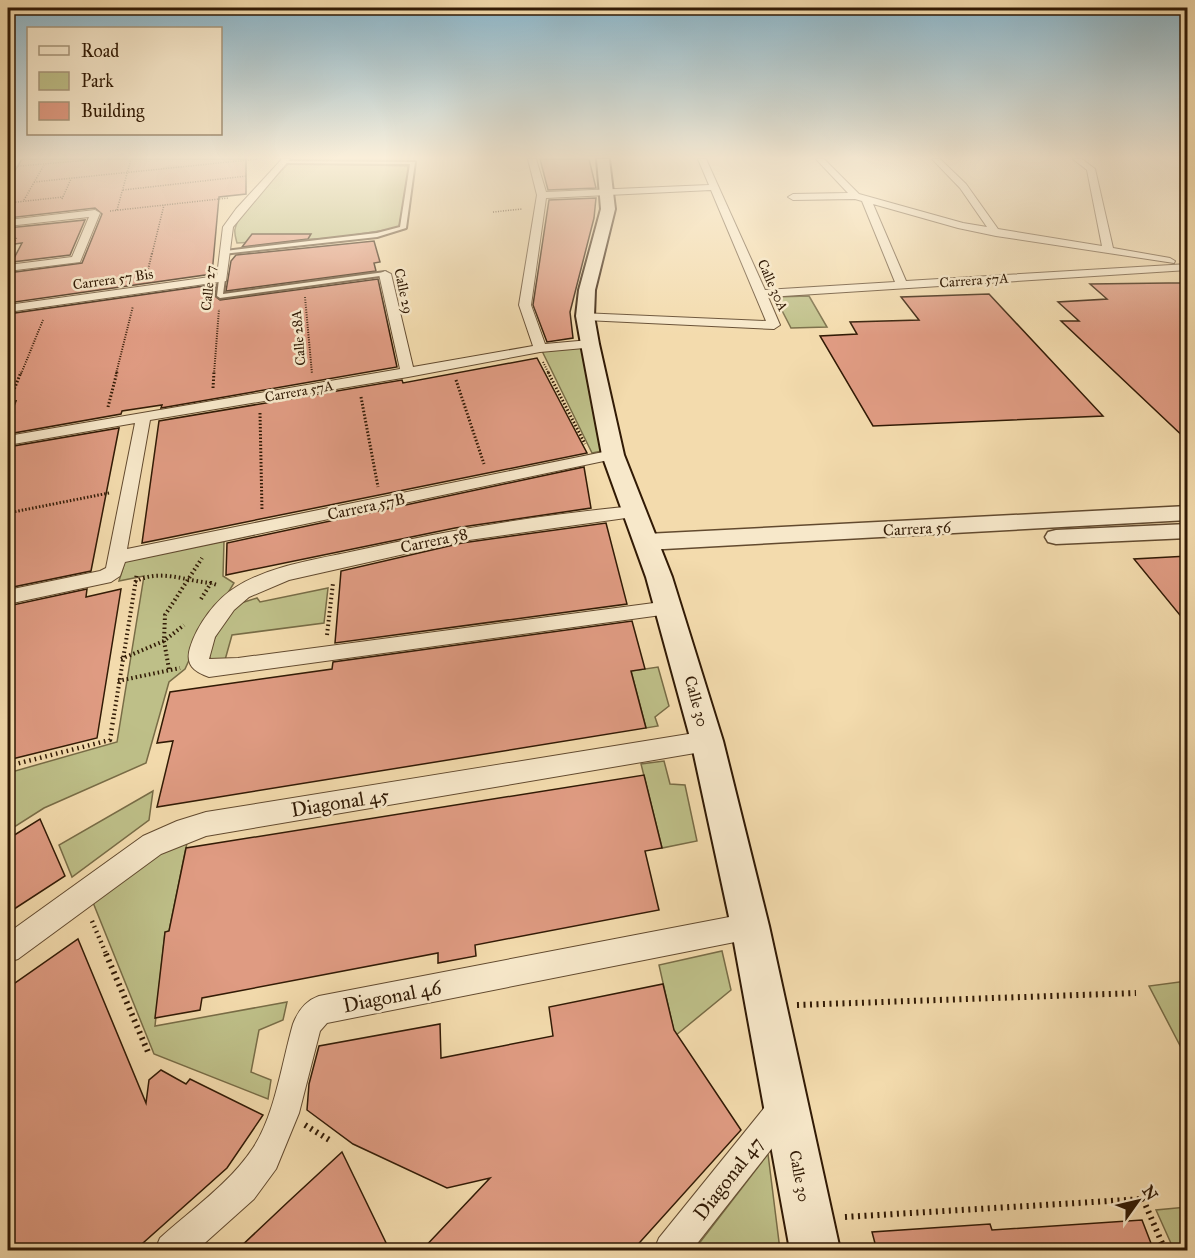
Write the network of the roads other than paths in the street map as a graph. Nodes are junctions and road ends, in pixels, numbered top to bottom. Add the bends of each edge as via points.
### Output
1 (47, 218) edge
2 (92, 218) edge
3 (235, 218) edge
4 (405, 218) edge
5 (539, 218) edge
6 (606, 218) edge
7 (727, 218) edge
8 (870, 218) edge
9 (932, 218) edge
10 (985, 218) edge
11 (1101, 218) edge
12 (8, 222) edge
13 (996, 233) junction
14 (1108, 250) junction
15 (225, 253) junction
16 (1188, 266) edge
17 (8, 268) edge
18 (385, 274) joint
19 (222, 279) junction
20 (902, 285) junction
21 (760, 294) junction
22 (8, 309) edge
23 (774, 325) joint
24 (587, 330) junction
25 (538, 348) junction
26 (408, 373) junction
27 (143, 417) junction
28 (8, 440) edge
29 (603, 457) junction
30 (1188, 513) edge
31 (1188, 531) edge
32 (644, 537) junction
33 (119, 556) junction
34 (8, 597) edge
35 (669, 608) junction
36 (707, 741) junction
37 (750, 926) junction
38 (8, 950) edge
39 (786, 1106) junction
40 (811, 1235) edge
41 (172, 1251) edge
42 (671, 1251) edge

1 - 12 street
2 - 17 street via 76,260
3 - 15 street, Calle 27 via 228,227
4 - 15 lane via 403,228 377,235
5 - 25 street via 525,305
6 - 24 main road, Calle 30 via 587,290
7 - 21 street, Calle 30A
8 - 20 street
9 - 13 street
10 - 13 street
11 - 14 street
13 - 14 street
14 - 16 street
15 - 19 street, Calle 27
16 - 20 street, Carrera 57A
18 - 19 lane, Calle 27 via 220,296
18 - 26 street, Calle 29
19 - 22 street, Carrera 57 Bis
20 - 21 street, Carrera 57A
21 - 23 street, Calle 30A
23 - 24 street, Carrera 57A
24 - 25 street, Carrera 57A
24 - 29 main road, Calle 30
25 - 26 street, Carrera 57A
26 - 27 street, Carrera 57A
27 - 28 street, Carrera 57A
27 - 33 street
29 - 32 main road, Calle 30
29 - 33 street, Carrera 57B
30 - 32 street, Carrera 56
31 - 32 street, Carrera 56
32 - 35 main road, Calle 30
32 - 35 street, Carrera 58 via 492,528 335,562 240,593 204,638 198,657 203,667 209,669 238,666
33 - 34 street via 114,572 100,578
35 - 36 main road, Calle 30
36 - 37 main road, Calle 30
36 - 38 street, Diagonal 45 via 206,824 152,845
37 - 39 main road, Calle 30
37 - 41 street, Diagonal 46 via 319,1010 307,1024 284,1113 265,1158 242,1187
39 - 40 main road, Calle 30
39 - 42 street, Diagonal 47

